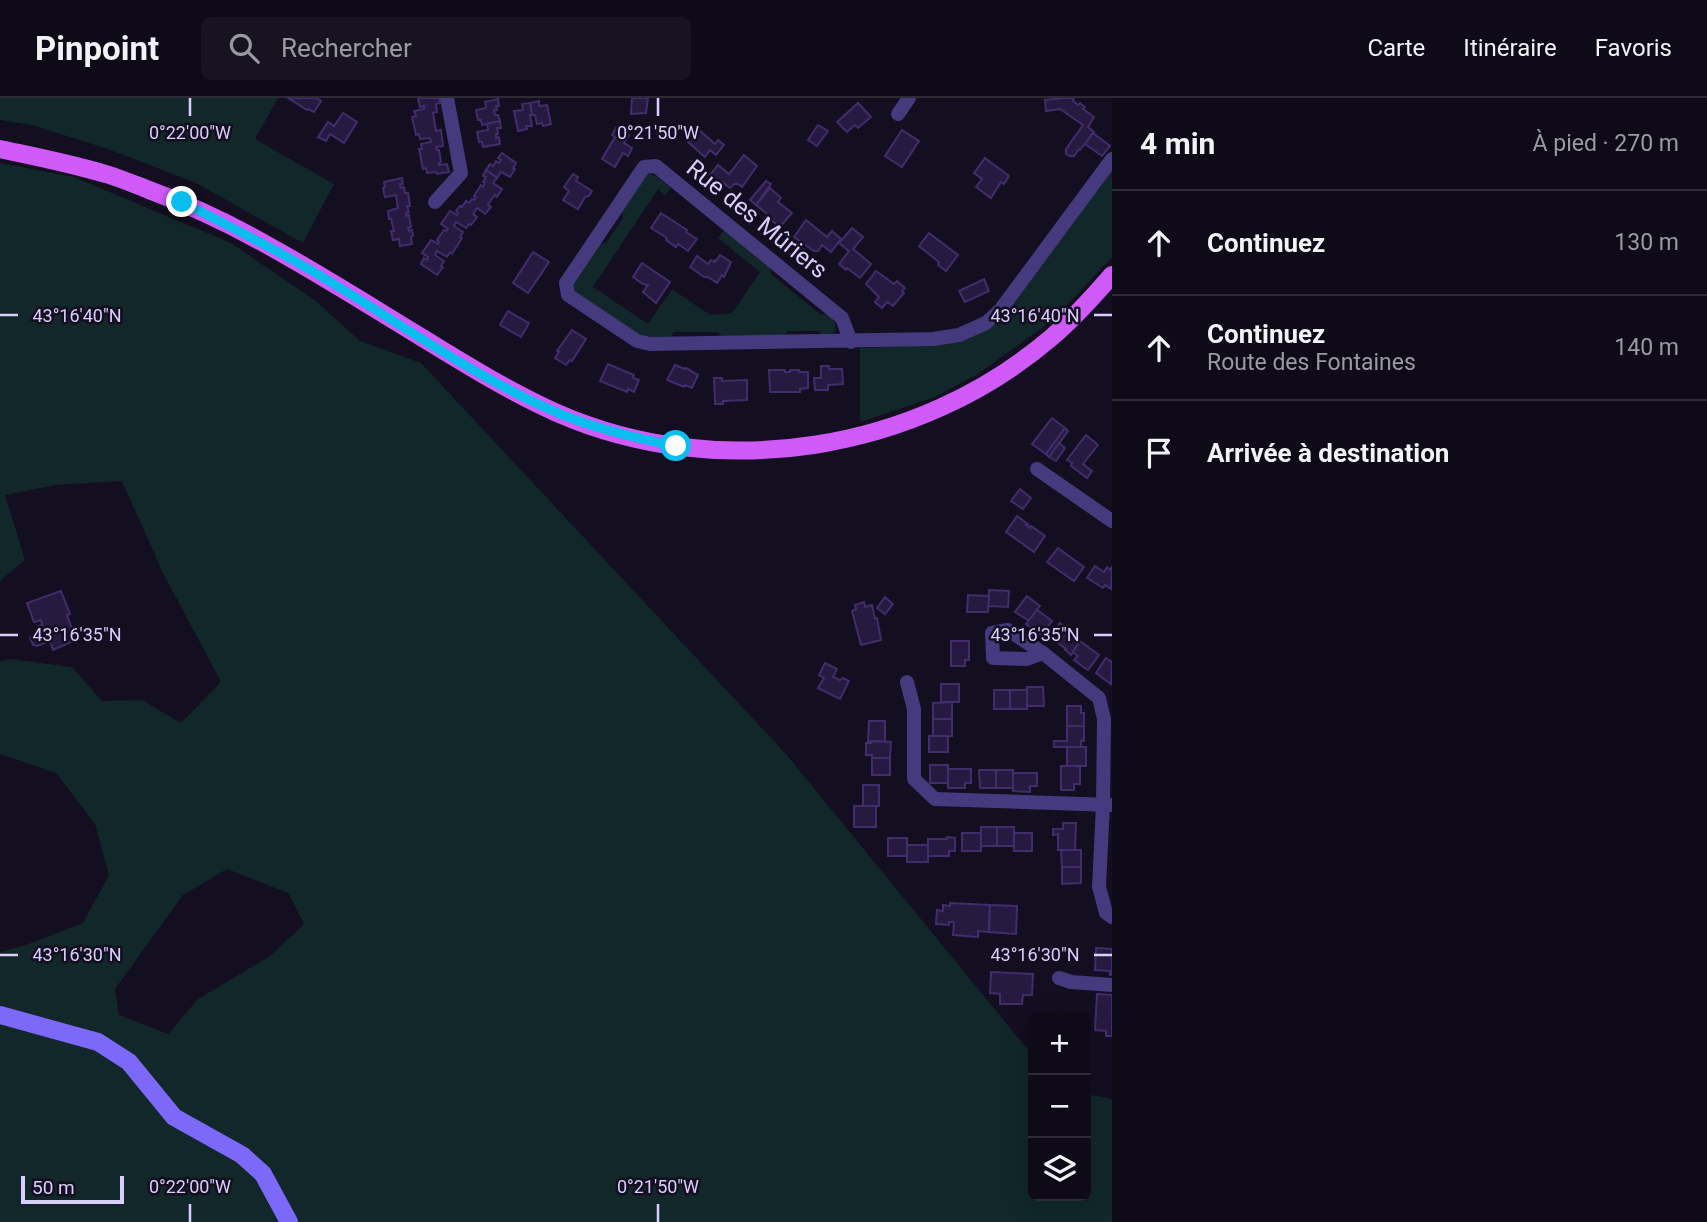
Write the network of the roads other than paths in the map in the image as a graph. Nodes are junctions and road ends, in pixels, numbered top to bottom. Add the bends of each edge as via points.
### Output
1 (447, 98) edge
2 (909, 98) edge
3 (898, 114) dead end
4 (0, 149) edge
5 (1112, 159) edge
6 (435, 202) dead end
7 (1112, 275) edge
8 (851, 342) junction
9 (1037, 469) dead end
10 (1112, 522) edge
11 (1043, 653) dead end
12 (907, 682) dead end
13 (1108, 719) edge
14 (1107, 805) edge
15 (1112, 917) edge
16 (1059, 978) dead end
17 (1112, 985) edge
18 (0, 1015) edge
19 (289, 1222) edge

1 - 6 street via 461,173
2 - 3 street
4 - 7 main road via 112,176 182,202 264,243 511,390 600,429 676,446 761,451 801,447 875,432 920,417 1011,368 1083,309
5 - 8 street, Rue des Mûriers via 986,323 959,335 933,339
8 - 8 street, Rue des Mûriers via 650,344 637,341 568,295 566,283 644,167 656,166 842,318
9 - 10 street
11 - 13 street via 1099,698
12 - 14 street via 914,709 914,779 935,799
13 - 14 street
14 - 15 street via 1099,887 1106,913
16 - 17 street
18 - 19 street via 98,1042 129,1062 174,1117 242,1155 263,1174

